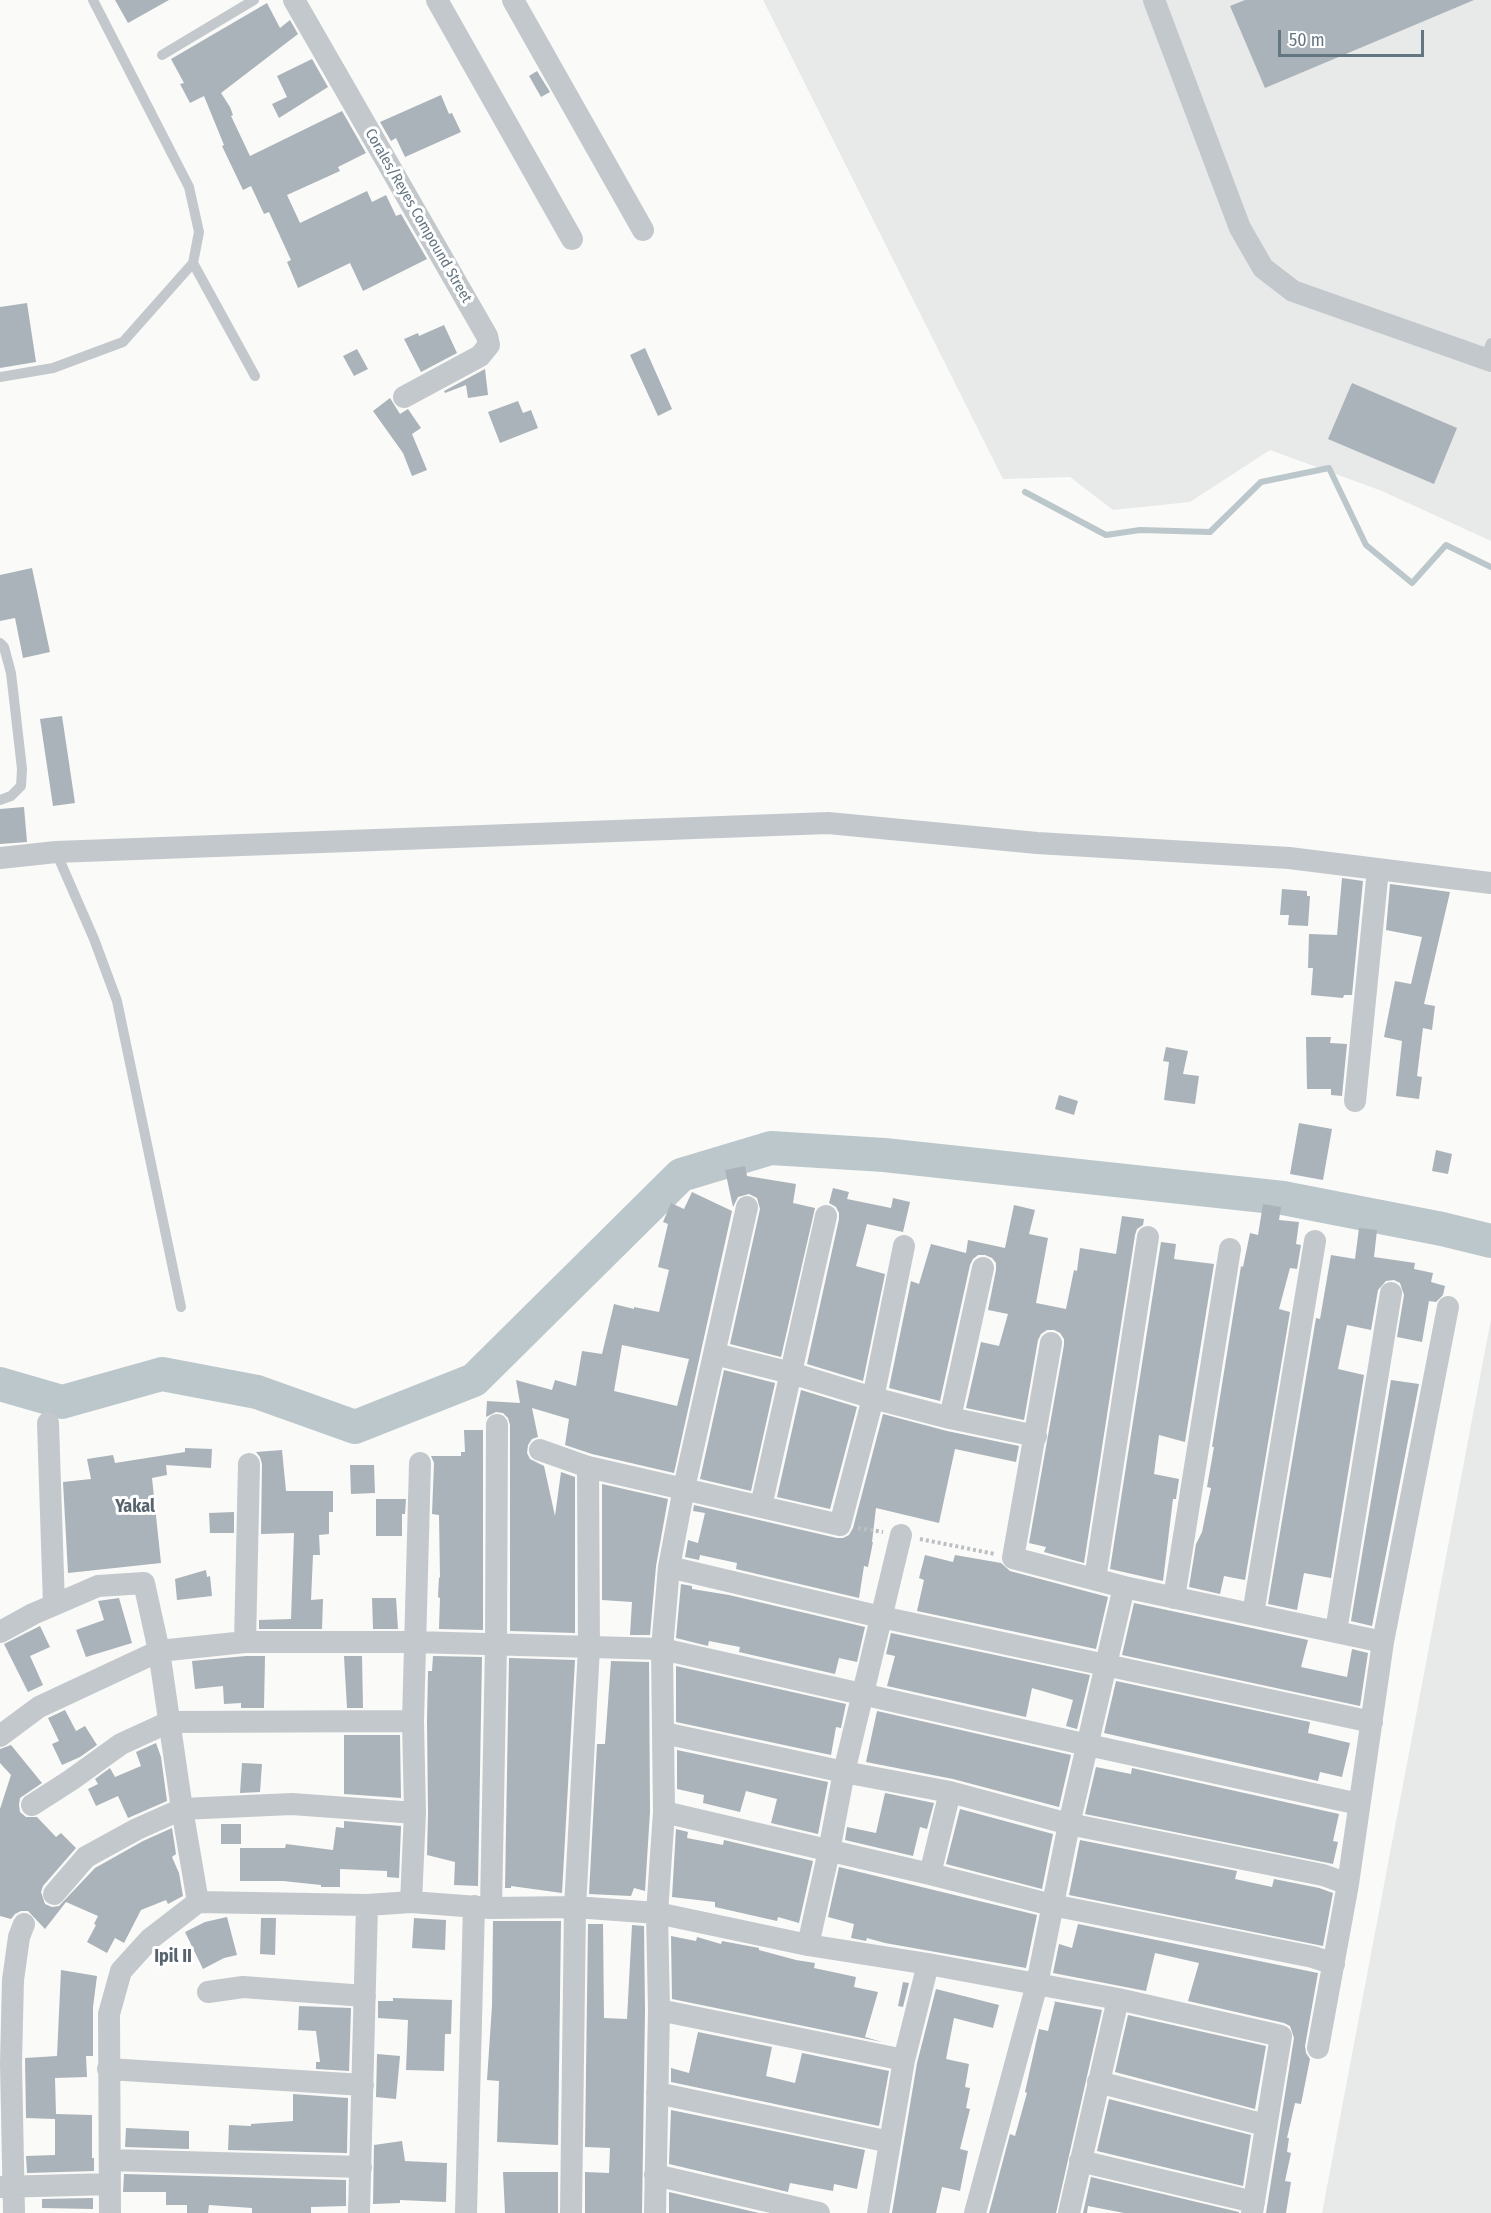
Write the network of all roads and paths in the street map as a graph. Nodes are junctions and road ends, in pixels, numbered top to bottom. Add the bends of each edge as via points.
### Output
1 (93, 0) edge
2 (254, 0) edge
3 (294, 0) edge
4 (437, 0) edge
5 (513, 0) edge
6 (1154, 0) edge
7 (162, 55) dead end
8 (643, 230) dead end
9 (572, 238) dead end
10 (193, 264) junction
11 (1489, 354) edge
12 (255, 376) dead end
13 (0, 377) edge
14 (404, 397) dead end
15 (0, 643) edge
16 (0, 800) edge
17 (56, 852) junction
18 (0, 858) edge
19 (1378, 869) junction
20 (1491, 883) edge
21 (1355, 1101) dead end
22 (747, 1207) dead end
23 (826, 1216) dead end
24 (1148, 1237) dead end
25 (1316, 1241) dead end
26 (904, 1246) dead end
27 (1230, 1249) dead end
28 (983, 1268) dead end
29 (1391, 1293) dead end
30 (181, 1307) dead end
31 (1448, 1307) dead end
32 (1051, 1343) dead end
33 (715, 1354) junction
34 (790, 1373) junction
35 (873, 1398) junction
36 (950, 1418) junction
37 (48, 1423) dead end
38 (497, 1425) dead end
39 (1036, 1436) junction
40 (540, 1450) dead end
41 (420, 1463) dead end
42 (249, 1464) dead end
43 (588, 1467) junction
44 (684, 1488) junction
45 (761, 1506) junction
46 (840, 1526) junction
47 (901, 1535) junction
48 (1013, 1557) junction
49 (669, 1567) junction
50 (1095, 1579) junction
51 (1124, 1587) junction
52 (1174, 1598) junction
53 (54, 1605) junction
54 (1253, 1614) junction
55 (881, 1617) junction
56 (1336, 1631) junction
57 (0, 1632) edge
58 (245, 1642) junction
59 (415, 1642) junction
60 (1383, 1642) junction
61 (496, 1646) junction
62 (590, 1648) junction
63 (662, 1649) junction
64 (159, 1651) junction
65 (1107, 1665) junction
66 (863, 1694) junction
67 (413, 1721) junction
68 (169, 1722) junction
69 (1372, 1722) junction
70 (664, 1733) junction
71 (0, 1736) edge
72 (1088, 1745) junction
73 (844, 1772) junction
74 (950, 1792) junction
75 (1359, 1804) junction
76 (32, 1805) dead end
77 (182, 1809) junction
78 (664, 1812) junction
79 (415, 1813) junction
80 (1069, 1824) junction
81 (829, 1851) junction
82 (930, 1874) junction
83 (1348, 1884) junction
84 (54, 1894) dead end
85 (198, 1902) junction
86 (411, 1902) junction
87 (368, 1905) junction
88 (1052, 1905) junction
89 (483, 1907) junction
90 (575, 1907) junction
91 (657, 1913) junction
92 (24, 1924) dead end
93 (808, 1945) junction
94 (928, 1964) junction
95 (1334, 1964) junction
96 (1036, 1984) junction
97 (208, 1992) dead end
98 (365, 1996) junction
99 (1118, 1999) junction
100 (659, 2010) junction
101 (1318, 2048) dead end
102 (904, 2060) junction
103 (108, 2069) junction
104 (1098, 2082) junction
105 (363, 2085) junction
106 (657, 2093) junction
107 (1265, 2125) junction
108 (890, 2142) junction
109 (110, 2160) junction
110 (1080, 2161) junction
111 (361, 2167) junction
112 (655, 2175) junction
113 (110, 2184) junction
114 (7, 2187) edge
115 (1253, 2208) edge
116 (819, 2212) edge
117 (14, 2213) edge
118 (110, 2213) edge
119 (359, 2213) edge
120 (466, 2213) edge
121 (571, 2213) edge
122 (655, 2213) edge
123 (878, 2213) edge
124 (975, 2213) edge
125 (1069, 2213) edge

1 - 10 lane via 189,187 199,232
2 - 7 lane
3 - 14 street, Corales/Reyes Compound Street via 487,336 489,345 480,356
4 - 9 street
5 - 8 street
6 - 11 street via 1240,228 1263,268 1293,291
10 - 12 lane
10 - 13 lane via 123,342 53,368
15 - 16 lane via 10,673 22,769 21,786
17 - 18 street
17 - 19 street via 828,823 1036,843 1289,858
17 - 30 lane via 117,1001
19 - 20 street
19 - 21 street
22 - 33 street
23 - 34 street
24 - 50 street
25 - 54 street
26 - 35 street
27 - 52 street
28 - 36 street
29 - 56 street
31 - 60 street
32 - 39 street
33 - 34 street
33 - 44 street
34 - 35 street
34 - 45 street
35 - 36 street
35 - 46 street
36 - 39 street
37 - 53 street
38 - 61 street
39 - 48 street
40 - 43 street
41 - 59 street
42 - 58 street
43 - 44 street
43 - 62 street
44 - 45 street
44 - 49 street
45 - 46 street
46 - 47 path
47 - 48 path
47 - 55 street
48 - 50 street
49 - 55 street
49 - 63 street
50 - 51 street
51 - 52 street
51 - 65 street
52 - 54 street
53 - 57 street
53 - 64 street via 98,1586 144,1583
54 - 56 street
55 - 65 street
55 - 66 street
56 - 60 street
58 - 59 street
58 - 64 street
59 - 61 street
59 - 67 street
60 - 69 street
61 - 62 street
61 - 89 street
62 - 63 street
62 - 90 street
63 - 66 street
63 - 70 street
64 - 68 street
64 - 71 street via 39,1707
65 - 69 street
65 - 72 street
66 - 72 street
66 - 73 street
67 - 68 street
67 - 79 street
68 - 76 street via 121,1744
68 - 77 street
69 - 75 street
70 - 73 street
70 - 78 street
72 - 75 street
72 - 80 street
73 - 74 street
73 - 81 street
74 - 80 street
74 - 82 street
75 - 83 street
77 - 79 street via 292,1804
77 - 84 street via 86,1857
77 - 85 street
78 - 81 street
78 - 91 street
79 - 86 street
80 - 83 street via 1323,1875
80 - 88 street
81 - 82 street
81 - 93 street
82 - 88 street
83 - 95 street
85 - 87 street
85 - 103 street via 150,1939 121,1971 109,2014
86 - 87 street
86 - 89 street
87 - 98 street
88 - 95 street
88 - 96 street
89 - 90 street
89 - 120 street
90 - 91 street
90 - 121 street
91 - 93 street
91 - 100 street
92 - 114 street via 13,1980
93 - 94 street
94 - 96 street
94 - 102 street
95 - 101 street
96 - 99 street
96 - 124 street
97 - 98 street via 243,1987
98 - 105 street
99 - 104 street
99 - 107 street via 1281,2036
100 - 102 street
100 - 106 street
102 - 108 street
103 - 105 street
103 - 109 street
104 - 107 street
104 - 110 street
105 - 111 street
106 - 108 street
106 - 112 street
107 - 115 street
108 - 123 street
109 - 111 street
109 - 113 street
110 - 115 street
110 - 125 street
111 - 119 street
112 - 116 street
112 - 122 street
113 - 114 street
113 - 118 street
114 - 117 street

